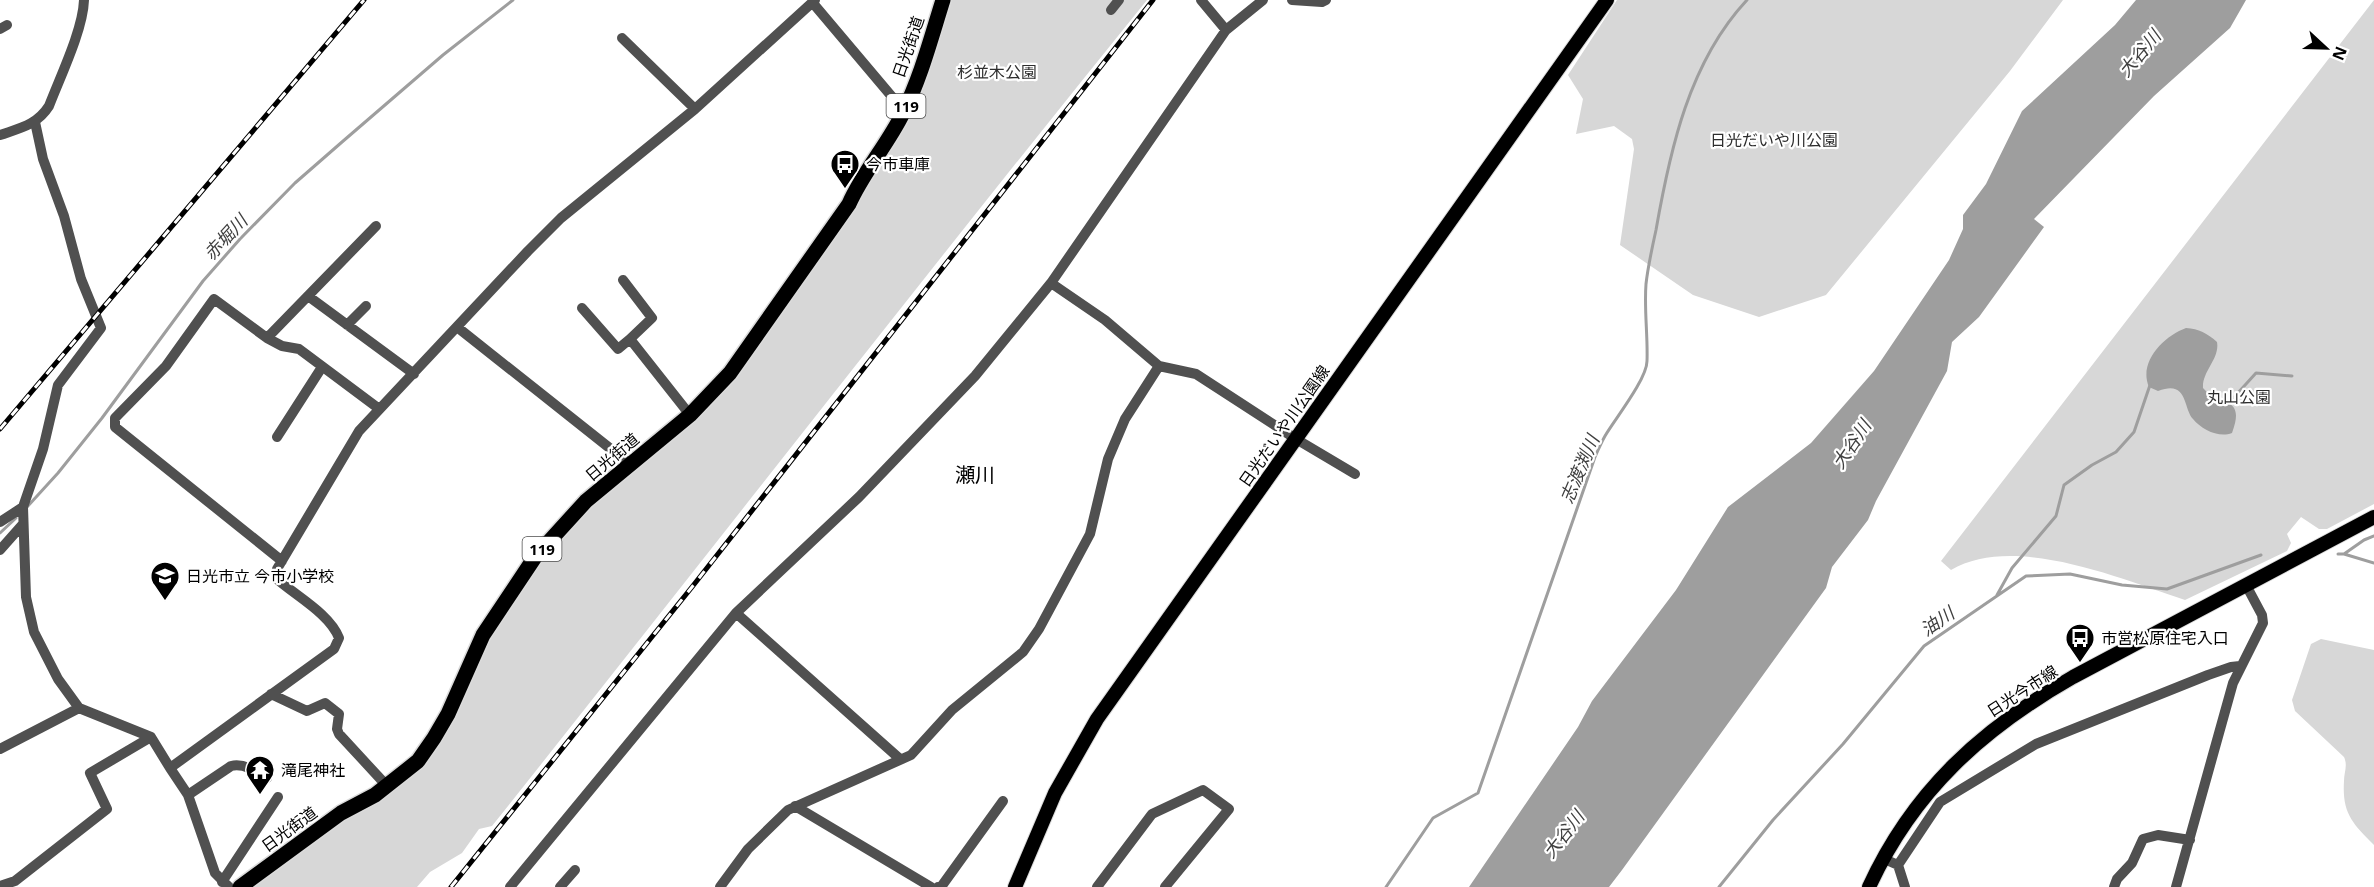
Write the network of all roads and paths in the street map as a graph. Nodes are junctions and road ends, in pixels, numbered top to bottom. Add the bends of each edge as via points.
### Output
1 (84, 0) edge
2 (943, 0) edge
3 (1119, 0) edge
4 (1201, 0) edge
5 (1263, 0) edge
6 (1292, 0) edge
7 (1326, 0) edge
8 (1606, 0) edge
9 (814, 1) edge
10 (1111, 10) dead end
11 (1226, 30) junction
12 (622, 38) dead end
13 (695, 108) junction
14 (904, 111) junction
15 (35, 122) junction
16 (0, 135) edge
17 (376, 226) dead end
18 (622, 280) dead end
19 (1051, 283) junction
20 (308, 296) junction
21 (366, 306) dead end
22 (582, 308) dead end
23 (348, 325) junction
24 (457, 327) junction
25 (267, 338) junction
26 (630, 339) junction
27 (1159, 366) junction
28 (322, 367) junction
29 (414, 374) junction
30 (378, 408) junction
31 (690, 415) junction
32 (278, 437) dead end
33 (1296, 439) junction
34 (631, 465) junction
35 (1355, 474) dead end
36 (23, 507) junction
37 (2374, 517) edge
38 (0, 522) edge
39 (23, 524) junction
40 (0, 550) edge
41 (282, 561) junction
42 (2246, 585) junction
43 (736, 613) junction
44 (2240, 666) junction
45 (272, 694) junction
46 (79, 708) junction
47 (151, 737) junction
48 (0, 749) edge
49 (900, 759) junction
50 (170, 768) junction
51 (267, 778) dead end
52 (387, 786) junction
53 (188, 795) junction
54 (278, 796) dead end
55 (1003, 801) dead end
56 (795, 806) junction
57 (2190, 840) junction
58 (1882, 858) junction
59 (1898, 865) junction
60 (575, 870) dead end
61 (17, 884) edge
62 (225, 884) edge
63 (0, 886) edge
64 (240, 887) edge
65 (510, 887) edge
66 (560, 887) edge
67 (720, 887) edge
68 (931, 887) edge
69 (938, 887) edge
70 (1015, 887) edge
71 (1096, 887) edge
72 (1165, 887) edge
73 (1869, 887) edge
74 (1905, 887) edge
75 (2114, 887) edge
76 (2176, 887) edge

1 - 15 street via 84,10 49,106
2 - 14 highway, 日光街道 / 119
3 - 10 street
4 - 11 street
5 - 11 street
6 - 7 street
8 - 33 main road, 日光だいや川公園線
9 - 13 street
9 - 14 street
11 - 19 street
12 - 13 street
13 - 24 street via 561,218
14 - 31 highway, 日光街道 / 119 via 849,204 744,355
15 - 16 street
15 - 36 street via 81,279 101,328 58,385 43,449
17 - 20 street
18 - 26 street via 652,318
19 - 27 street via 1105,320
19 - 43 street via 959,393 859,497
20 - 23 street
20 - 25 street
21 - 23 street
22 - 26 street via 618,349
23 - 29 street
24 - 29 street
24 - 34 street
25 - 28 street via 299,349
25 - 41 street via 214,299 166,366 115,418 115,428
26 - 31 street
27 - 33 street via 1196,374
27 - 49 street via 1125,419 1108,459 1090,534 1040,629 1023,652 952,710 911,755
28 - 30 street
28 - 32 street
29 - 30 street
30 - 41 street via 359,431
31 - 34 highway, 日光街道 / 119
33 - 35 street
33 - 70 main road, 日光だいや川公園線 via 1097,719 1055,793
34 - 52 highway, 日光街道 / 119 via 586,501 535,557 483,635 435,738 418,761
36 - 38 street
36 - 39 street
37 - 42 main road, 日光今市線
39 - 40 street
39 - 46 street via 26,597 34,632 58,679
41 - 45 street via 277,579 312,606 336,629 339,638 334,649
42 - 44 street via 2263,624
42 - 58 main road, 日光今市線 via 2031,701 1999,724 1935,784
43 - 49 street
43 - 65 street
44 - 57 street
44 - 59 street via 2208,675 2036,744 1940,802
45 - 50 street
45 - 52 street via 307,711 325,703 330,705 339,714 339,734
46 - 47 street
46 - 48 street
47 - 50 street
47 - 61 street via 90,773 107,809
49 - 56 street
50 - 53 street
51 - 53 street via 238,764
52 - 64 highway, 日光街道 / 119 via 341,813
53 - 62 street via 211,863
54 - 62 street
55 - 69 street
56 - 67 street via 748,849
56 - 68 street
57 - 75 street via 2158,836 2143,839
57 - 76 street
58 - 59 street
58 - 73 main road, 日光今市線
59 - 74 street
60 - 66 street
61 - 63 street
71 - 72 street via 1152,814 1203,790 1229,809

